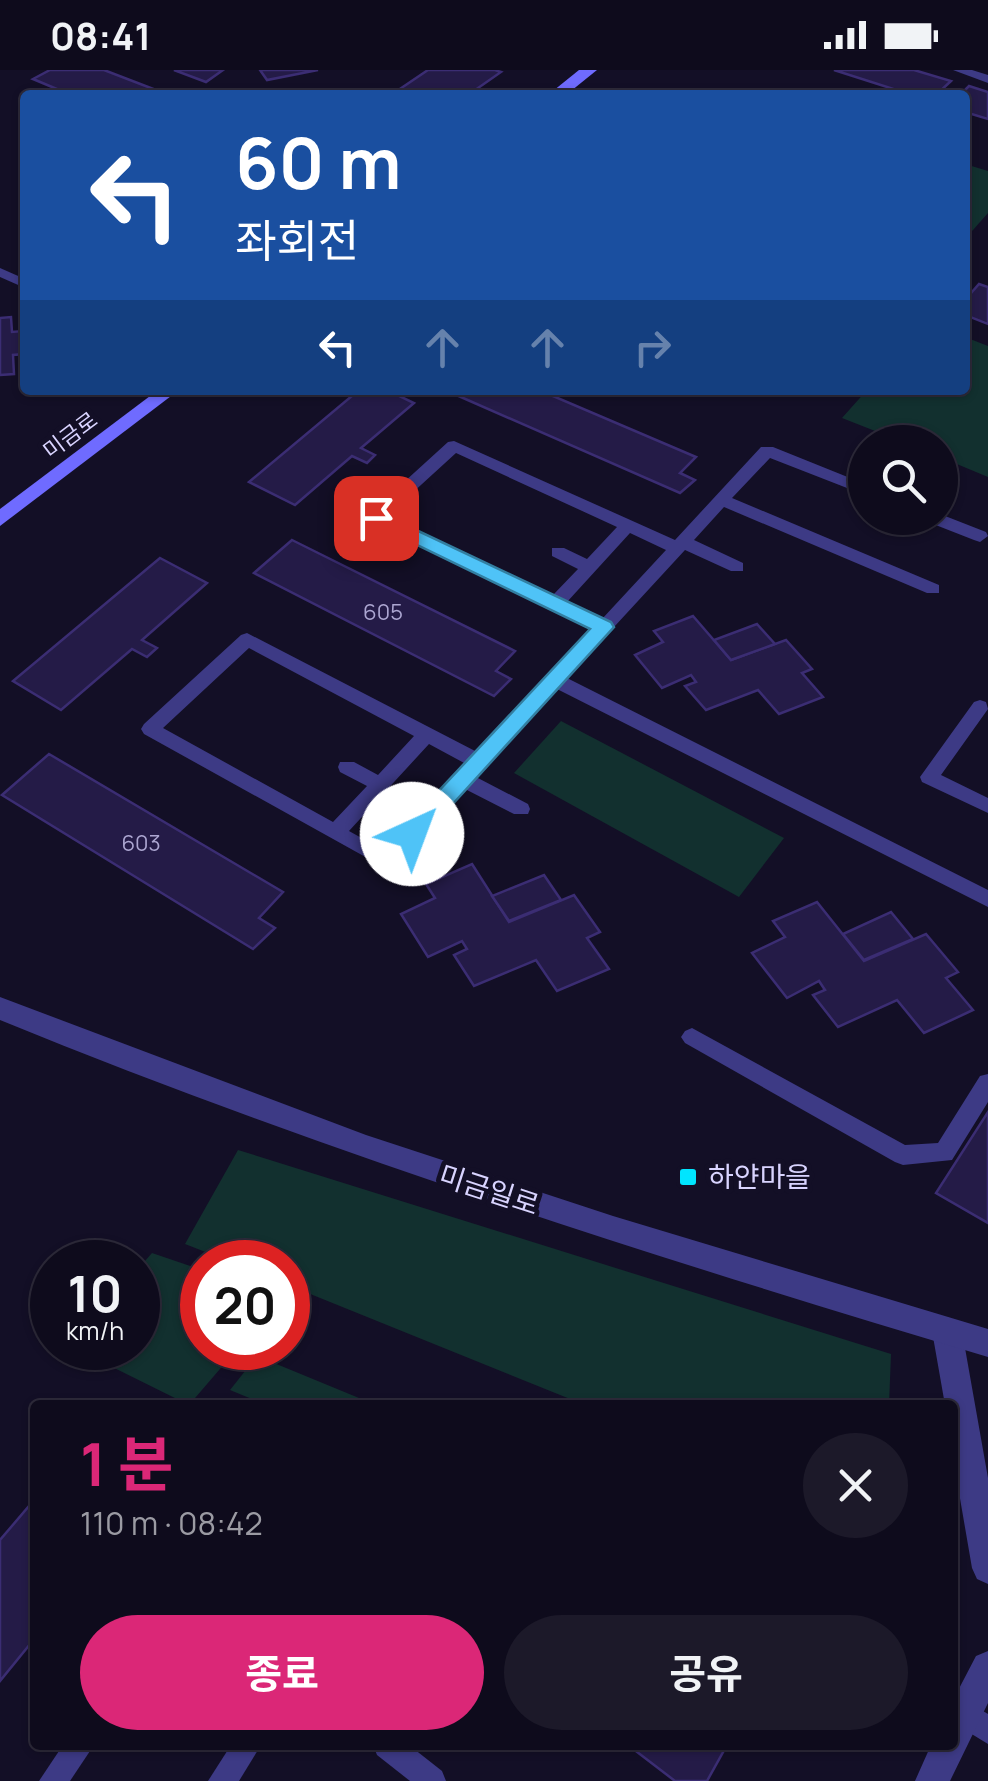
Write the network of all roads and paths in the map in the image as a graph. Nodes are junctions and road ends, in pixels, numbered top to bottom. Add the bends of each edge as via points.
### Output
1 (589, 70) edge
2 (958, 70) edge
3 (988, 79) edge
4 (563, 90) edge
5 (163, 395) edge
6 (848, 483) edge
7 (722, 500) junction
8 (0, 519) edge
9 (628, 526) junction
10 (958, 527) edge
11 (980, 536) dead end
12 (680, 545) junction
13 (558, 552) dead end
14 (737, 566) dead end
15 (589, 567) junction
16 (933, 589) dead end
17 (555, 604) junction
18 (604, 627) junction
19 (555, 680) junction
20 (980, 707) dead end
21 (427, 734) junction
22 (479, 762) junction
23 (348, 767) dead end
24 (464, 779) junction
25 (380, 784) junction
26 (988, 806) edge
27 (522, 810) dead end
28 (336, 832) junction
29 (988, 899) edge
30 (0, 1008) edge
31 (692, 1037) dead end
32 (988, 1082) edge
33 (947, 1331) junction
34 (988, 1343) edge
35 (988, 1568) edge
36 (988, 1668) edge
37 (961, 1727) edge
38 (76, 1750) edge
39 (244, 1750) edge
40 (392, 1750) edge
41 (949, 1750) edge
42 (53, 1781) edge
43 (222, 1781) edge
44 (432, 1781) edge
45 (932, 1781) edge

1 - 4 main road
2 - 3 lane
5 - 8 main road, 미금로
6 - 7 lane via 767,451
7 - 12 lane
7 - 16 lane
9 - 12 lane
9 - 15 lane
9 - 17 lane via 454,446 376,518
10 - 11 lane
12 - 14 lane
12 - 18 lane
13 - 15 lane
15 - 17 lane
17 - 18 lane
18 - 19 lane
19 - 22 lane
19 - 29 lane
20 - 26 lane via 929,778
21 - 22 lane
21 - 25 lane
21 - 28 lane via 247,639 150,729
22 - 24 lane
23 - 25 lane
24 - 27 lane
24 - 28 lane via 387,861
25 - 28 lane
30 - 33 street, 미금일로 via 201,1090 458,1180
31 - 32 lane via 904,1155 944,1153
33 - 34 street, 미금일로
33 - 35 street
36 - 37 street
38 - 42 lane
39 - 43 lane
40 - 44 lane
41 - 45 street

